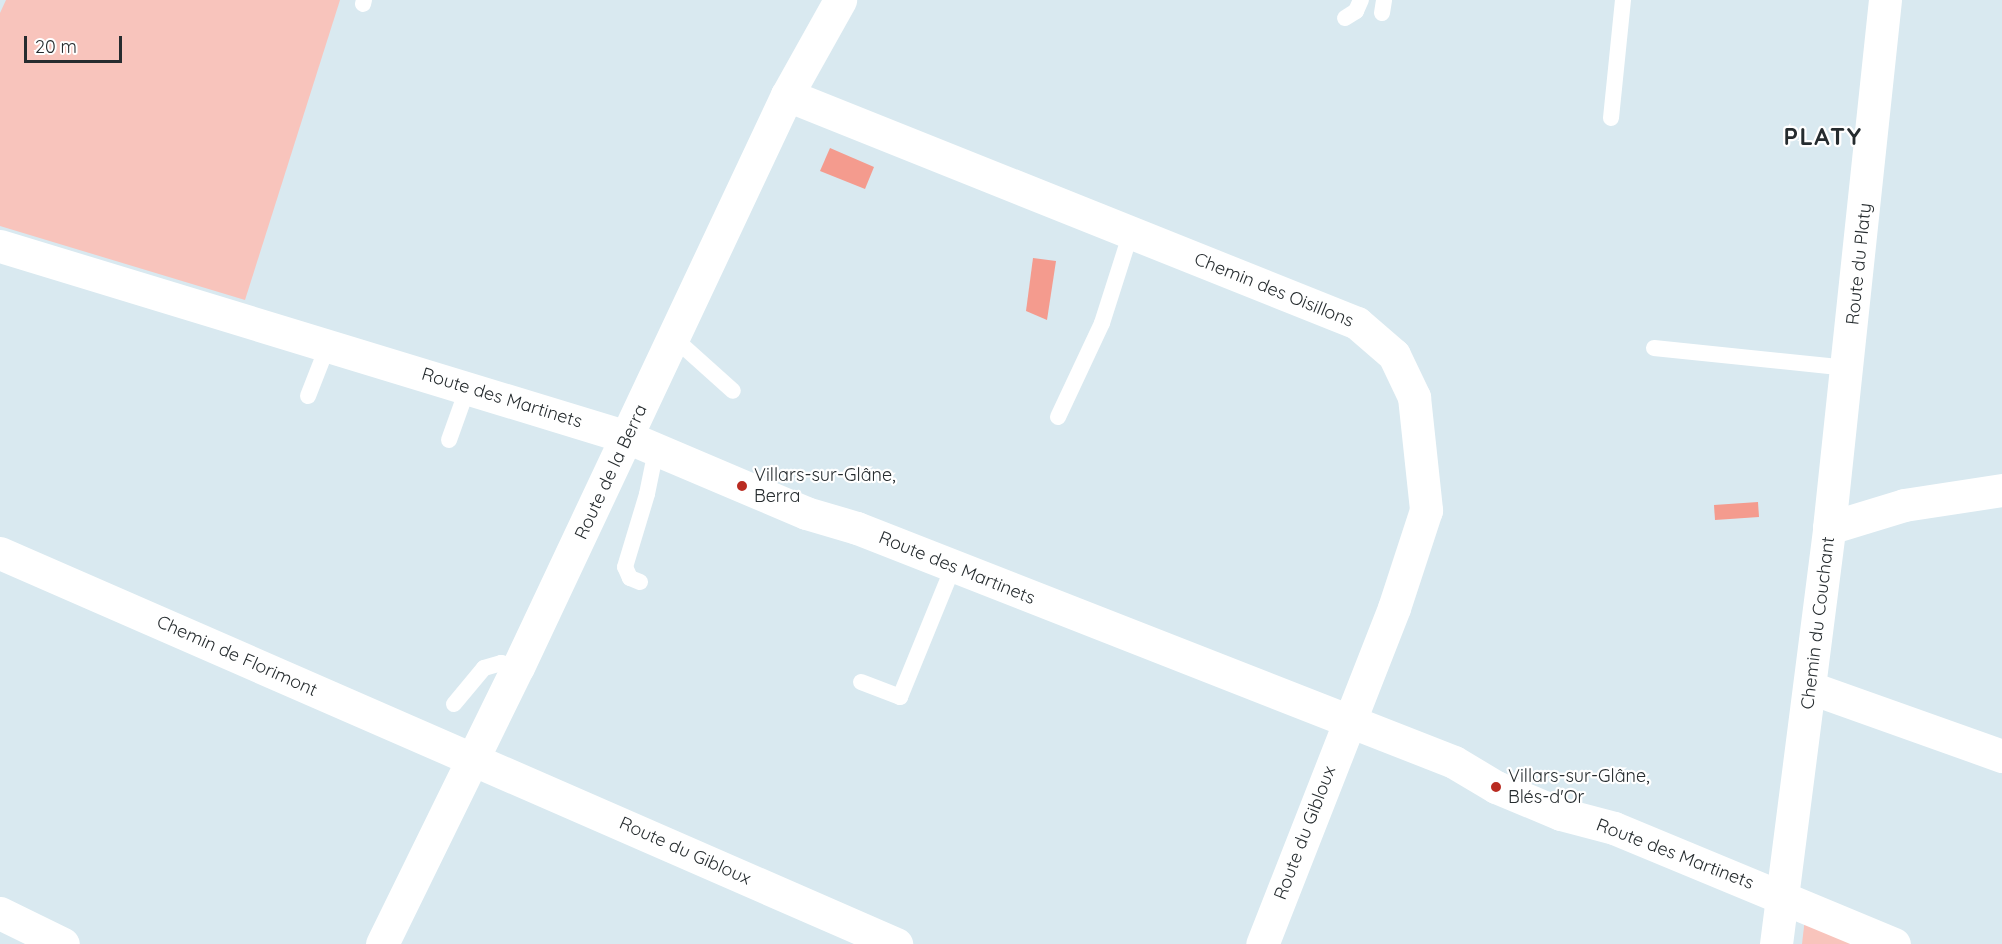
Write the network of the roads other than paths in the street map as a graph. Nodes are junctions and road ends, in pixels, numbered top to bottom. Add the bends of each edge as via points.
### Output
1 (840, 0) edge
2 (1361, 0) edge
3 (1623, 0) edge
4 (1885, 0) edge
5 (1345, 18) dead end
6 (787, 95) junction
7 (1611, 118) dead end
8 (1131, 232) junction
9 (0, 246) edge
10 (674, 338) junction
11 (328, 345) junction
12 (1654, 348) dead end
13 (1848, 368) junction
14 (468, 387) junction
15 (733, 391) dead end
16 (308, 396) dead end
17 (1058, 417) dead end
18 (449, 440) dead end
19 (641, 443) junction
20 (2002, 490) edge
21 (1829, 528) junction
22 (0, 553) edge
23 (953, 567) junction
24 (640, 582) dead end
25 (518, 667) junction
26 (861, 682) dead end
27 (1811, 688) junction
28 (454, 704) dead end
29 (1349, 723) junction
30 (2002, 756) edge
31 (473, 761) junction
32 (1781, 895) junction
33 (0, 913) edge
34 (63, 944) edge
35 (382, 944) edge
36 (896, 944) edge
37 (1262, 944) edge
38 (1776, 944) edge
39 (1894, 944) edge

1 - 6 street, Route de la Berra
2 - 5 lane
3 - 7 lane
4 - 13 street, Route du Platy
6 - 8 street, Chemin des Oisillons
6 - 10 street, Route de la Berra
8 - 17 lane via 1102,323
8 - 29 street, Chemin des Oisillons via 1357,323 1394,355 1414,397 1426,510 1394,608
9 - 11 street, Route des Martinets
10 - 15 lane
10 - 19 street, Route de la Berra
11 - 14 street, Route des Martinets
11 - 16 lane
12 - 13 lane
13 - 21 street, Route du Platy
14 - 18 lane
14 - 19 street, Route des Martinets
19 - 23 street, Route des Martinets via 806,513 857,528
19 - 24 lane via 647,494 625,567 630,578
19 - 25 street, Route de la Berra
20 - 21 street, Chemin du Couchant via 1904,505
21 - 27 street, Chemin du Couchant
22 - 31 street, Chemin de Florimont
23 - 26 lane via 900,697
23 - 29 street, Route des Martinets
25 - 28 lane via 501,663 484,668
25 - 31 street, Route de la Berra
27 - 30 street
27 - 32 street, Chemin du Couchant
29 - 32 street, Route des Martinets via 1454,762 1496,788 1561,814 1614,828
29 - 37 street, Route du Gibloux
31 - 35 street, Route de la Berra
31 - 36 street, Route du Gibloux
32 - 38 street, Chemin du Couchant
32 - 39 street, Route des Martinets
33 - 34 street

